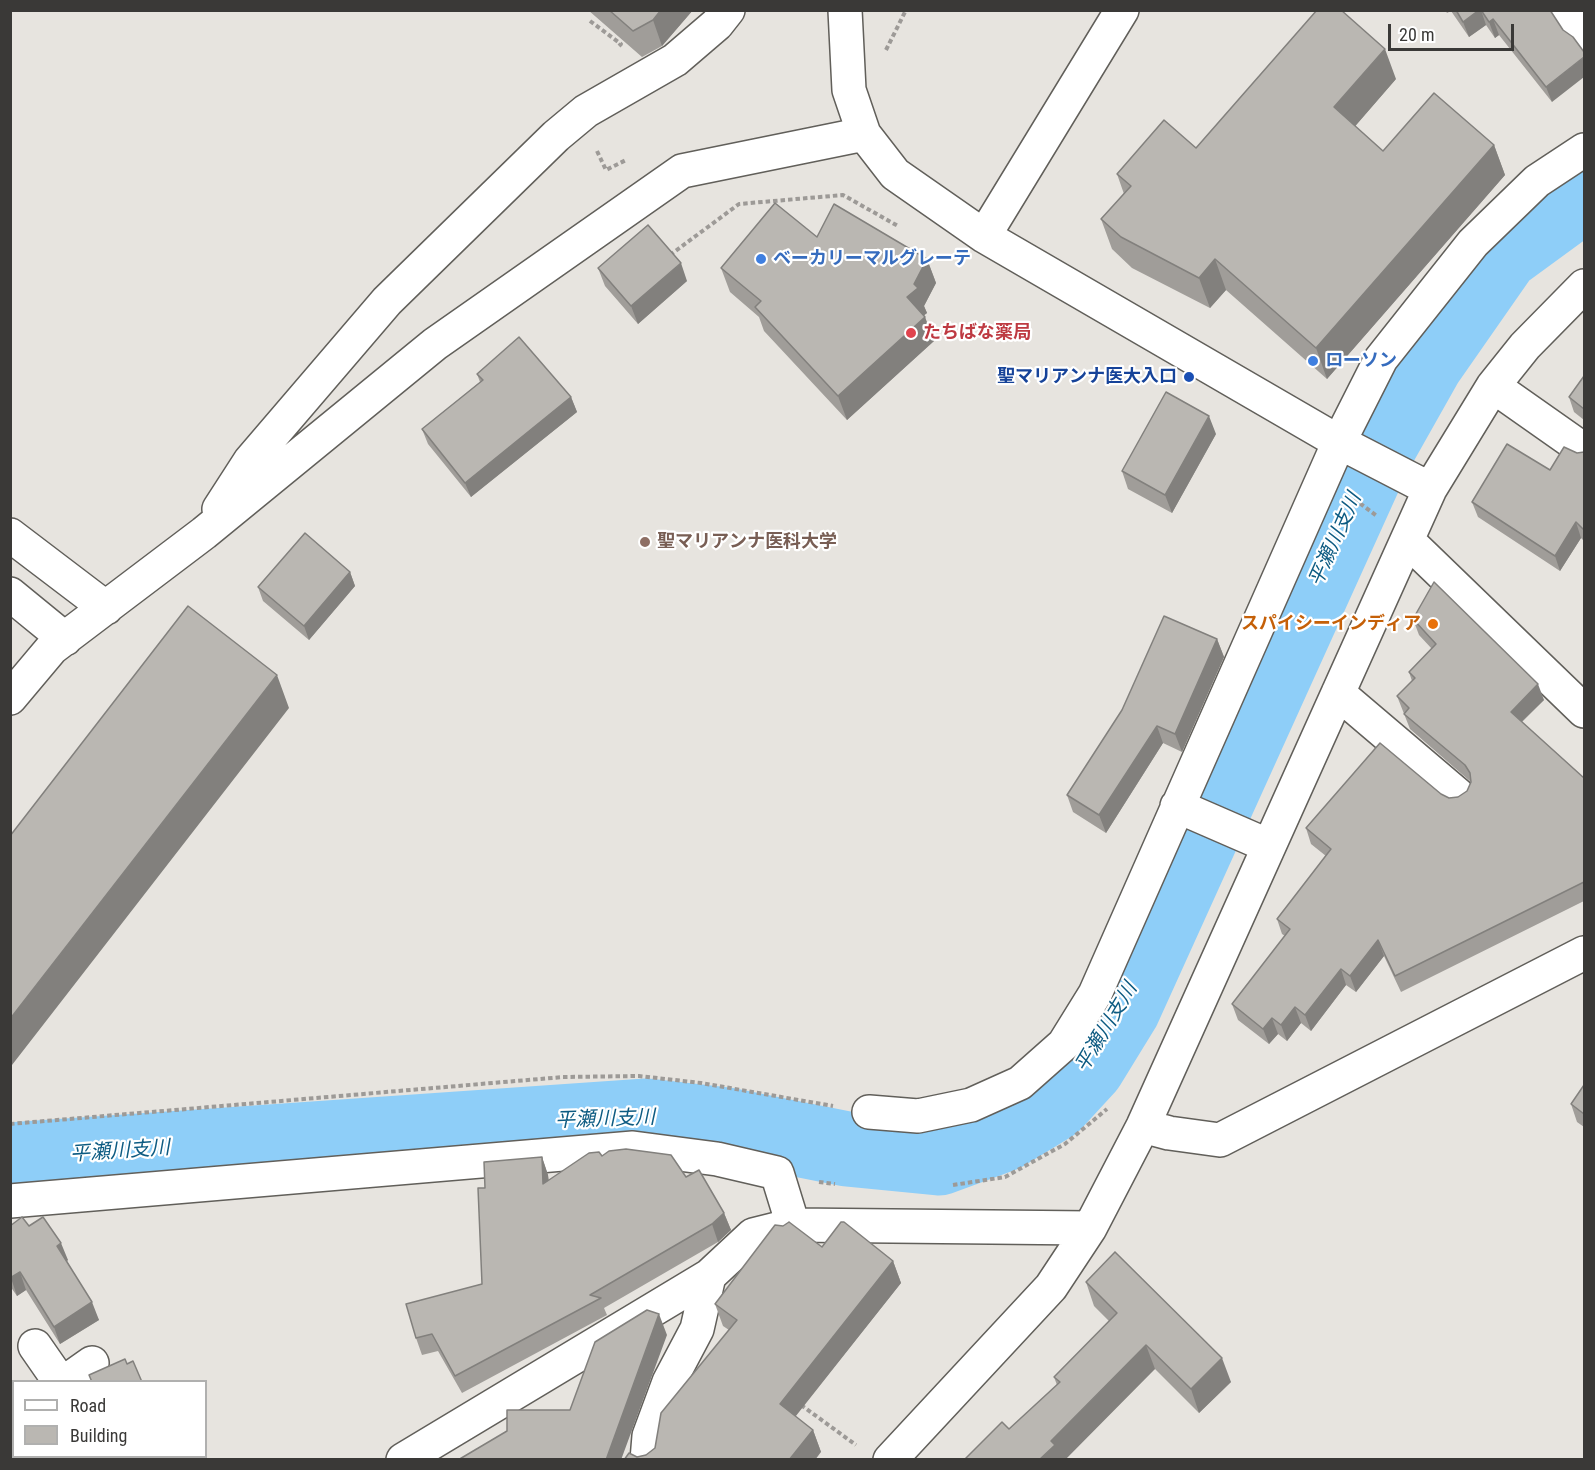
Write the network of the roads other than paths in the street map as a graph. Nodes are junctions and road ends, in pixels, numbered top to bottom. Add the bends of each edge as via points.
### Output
1 (728, 10) edge
2 (845, 10) edge
3 (1122, 10) edge
4 (1566, 10) edge
5 (1584, 35) edge
6 (864, 134) junction
7 (1584, 150) edge
8 (984, 236) junction
9 (1584, 286) edge
10 (1493, 386) junction
11 (1348, 447) junction
12 (1584, 450) edge
13 (1430, 489) junction
14 (204, 533) junction
15 (10, 535) edge
16 (1407, 540) junction
17 (10, 594) edge
18 (106, 608) junction
19 (65, 639) junction
20 (1338, 693) junction
21 (10, 698) edge
22 (1584, 711) edge
23 (1458, 795) edge
24 (1184, 809) junction
25 (1269, 846) junction
26 (1584, 953) edge
27 (869, 1112) road end
28 (1143, 1126) junction
29 (10, 1202) edge
30 (793, 1225) junction
31 (1090, 1228) junction
32 (709, 1276) junction
33 (35, 1346) dead end
34 (92, 1363) dead end
35 (59, 1380) edge
36 (68, 1380) edge
37 (403, 1460) edge
38 (646, 1460) edge
39 (890, 1460) edge

1 - 14 street via 675,60 586,111 556,136 387,301 250,461
2 - 6 street via 849,90
3 - 8 street
4 - 5 street
6 - 8 street via 895,174
6 - 14 street via 682,171 435,344
7 - 11 street via 1538,181 1473,243 1381,359
8 - 11 street
9 - 10 street via 1525,346
10 - 12 street
10 - 13 street
11 - 13 street
11 - 24 street
13 - 16 street
14 - 18 street
15 - 18 street
16 - 20 street
16 - 22 street
17 - 19 street
18 - 19 street
19 - 21 street via 52,648
20 - 23 street
20 - 25 street
24 - 25 street
24 - 27 street via 1095,994 1064,1044 1020,1083 971,1105 918,1116
25 - 28 street
26 - 28 street via 1220,1140
28 - 31 street
29 - 30 street via 633,1148 717,1159 777,1173
30 - 31 street
30 - 32 street via 753,1235
31 - 39 street via 1051,1287
32 - 37 street
32 - 38 street via 697,1329 669,1382 649,1436
33 - 35 street
34 - 36 street

